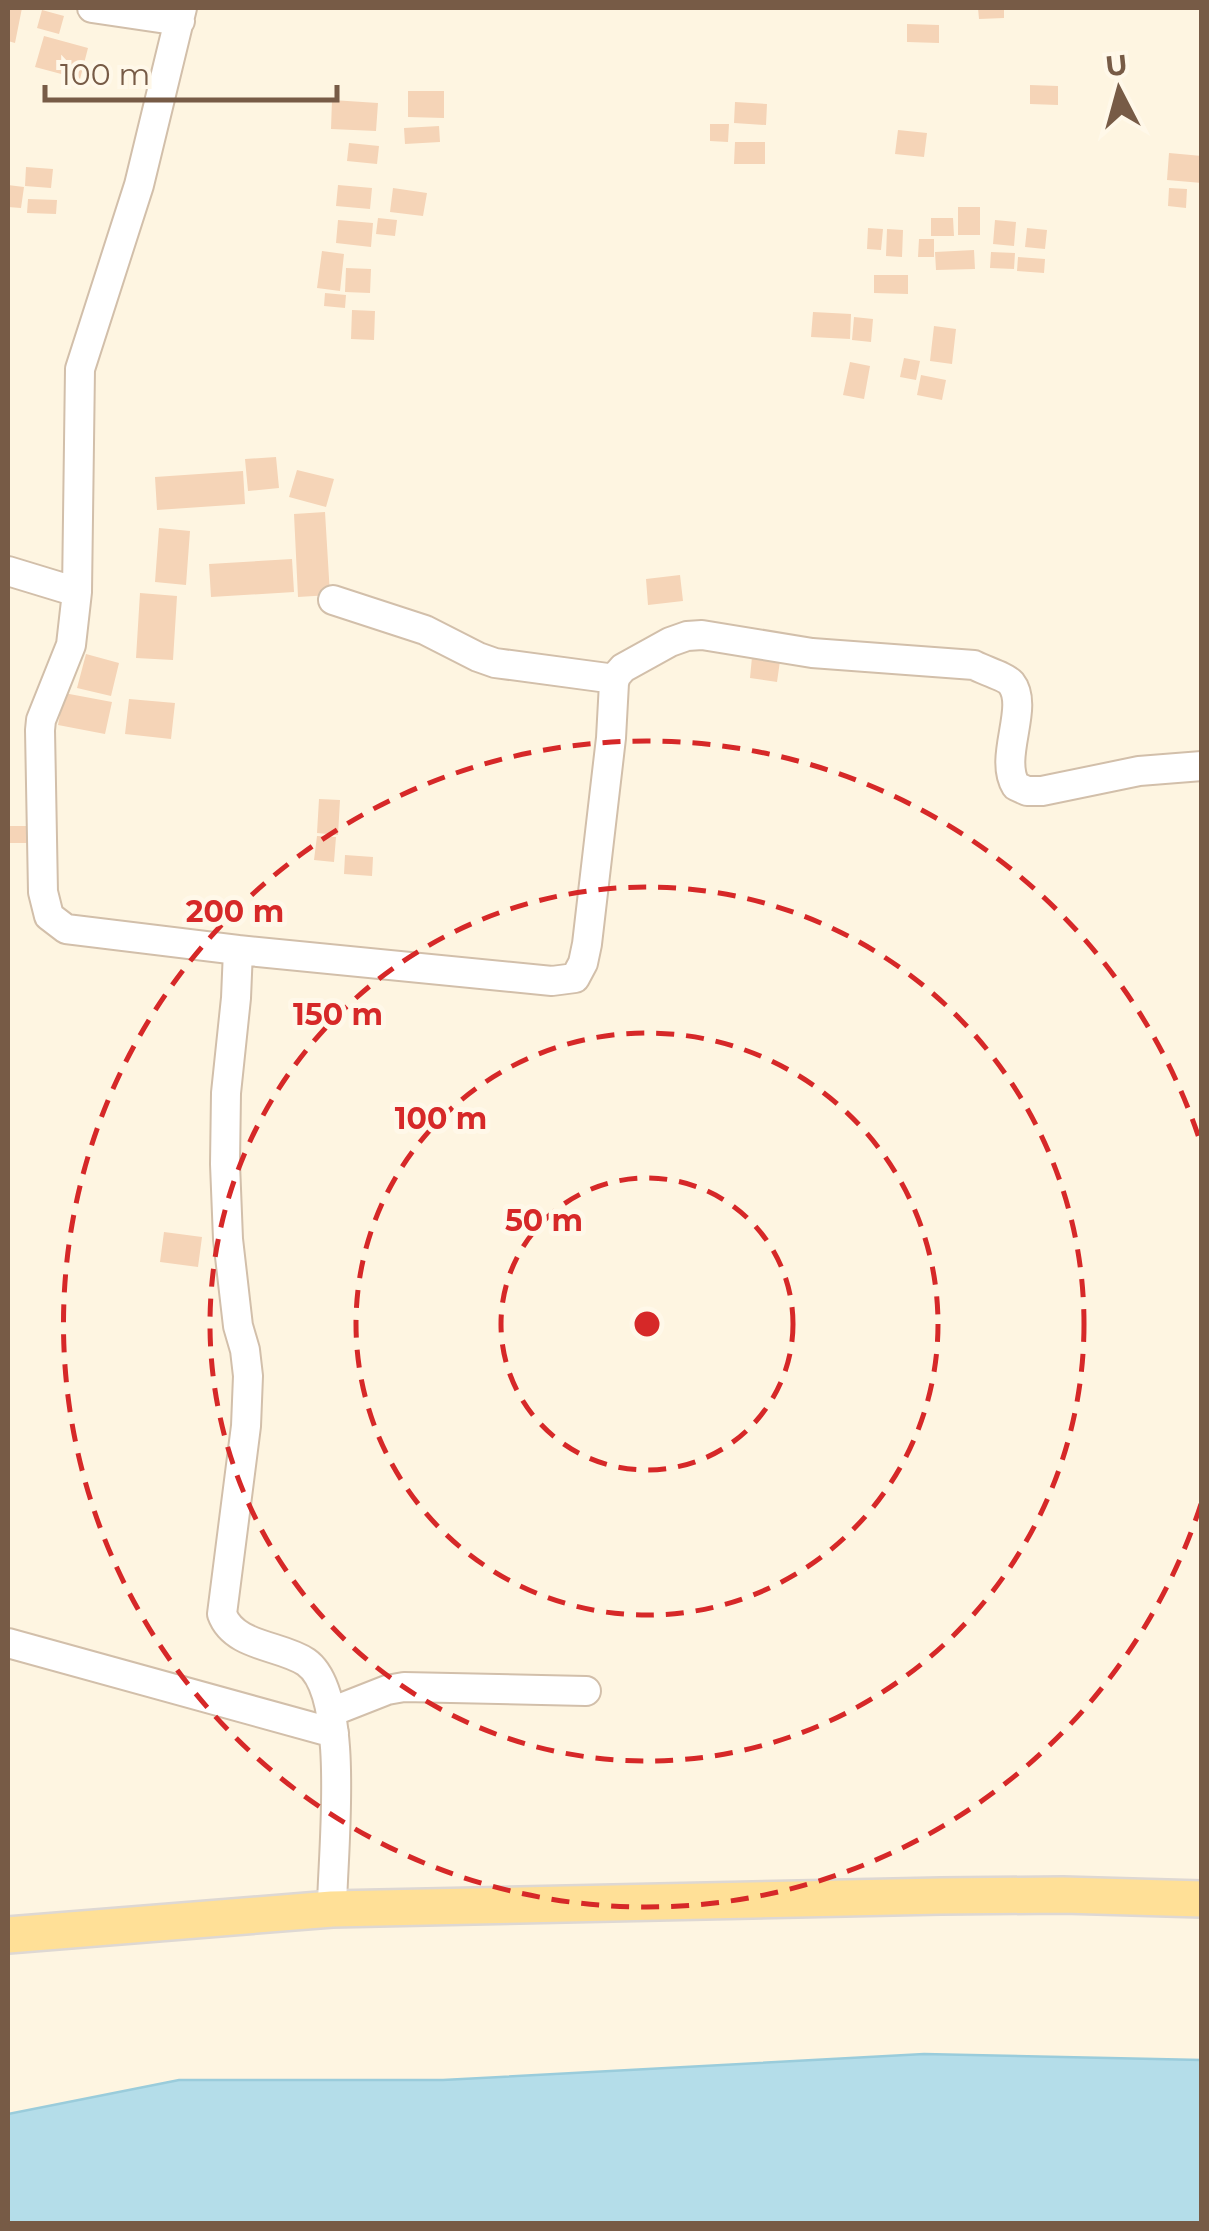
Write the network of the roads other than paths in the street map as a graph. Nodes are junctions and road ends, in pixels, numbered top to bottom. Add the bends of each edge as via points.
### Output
1 (92, 8) edge
2 (181, 14) edge
3 (8, 570) edge
4 (77, 592) junction
5 (333, 600) dead end
6 (615, 680) junction
7 (1202, 766) edge
8 (238, 950) junction
9 (8, 1643) edge
10 (586, 1692) dead end
11 (332, 1722) junction
12 (1202, 1899) edge
13 (332, 1909) junction
14 (8, 1935) edge

1 - 2 street
2 - 4 street via 139,185 80,369
3 - 4 street
4 - 8 street via 71,645 40,730 49,916 66,929
5 - 6 street via 495,662
6 - 7 street via 654,650 702,635 812,653 974,666 1004,677 1014,690 1009,769 1021,789
6 - 8 street via 587,944 575,978
8 - 11 street via 225,1164 248,1376 222,1614 243,1638 312,1666
9 - 11 street
10 - 11 street via 404,1687
11 - 13 street
12 - 13 main road via 942,1896
13 - 14 main road

